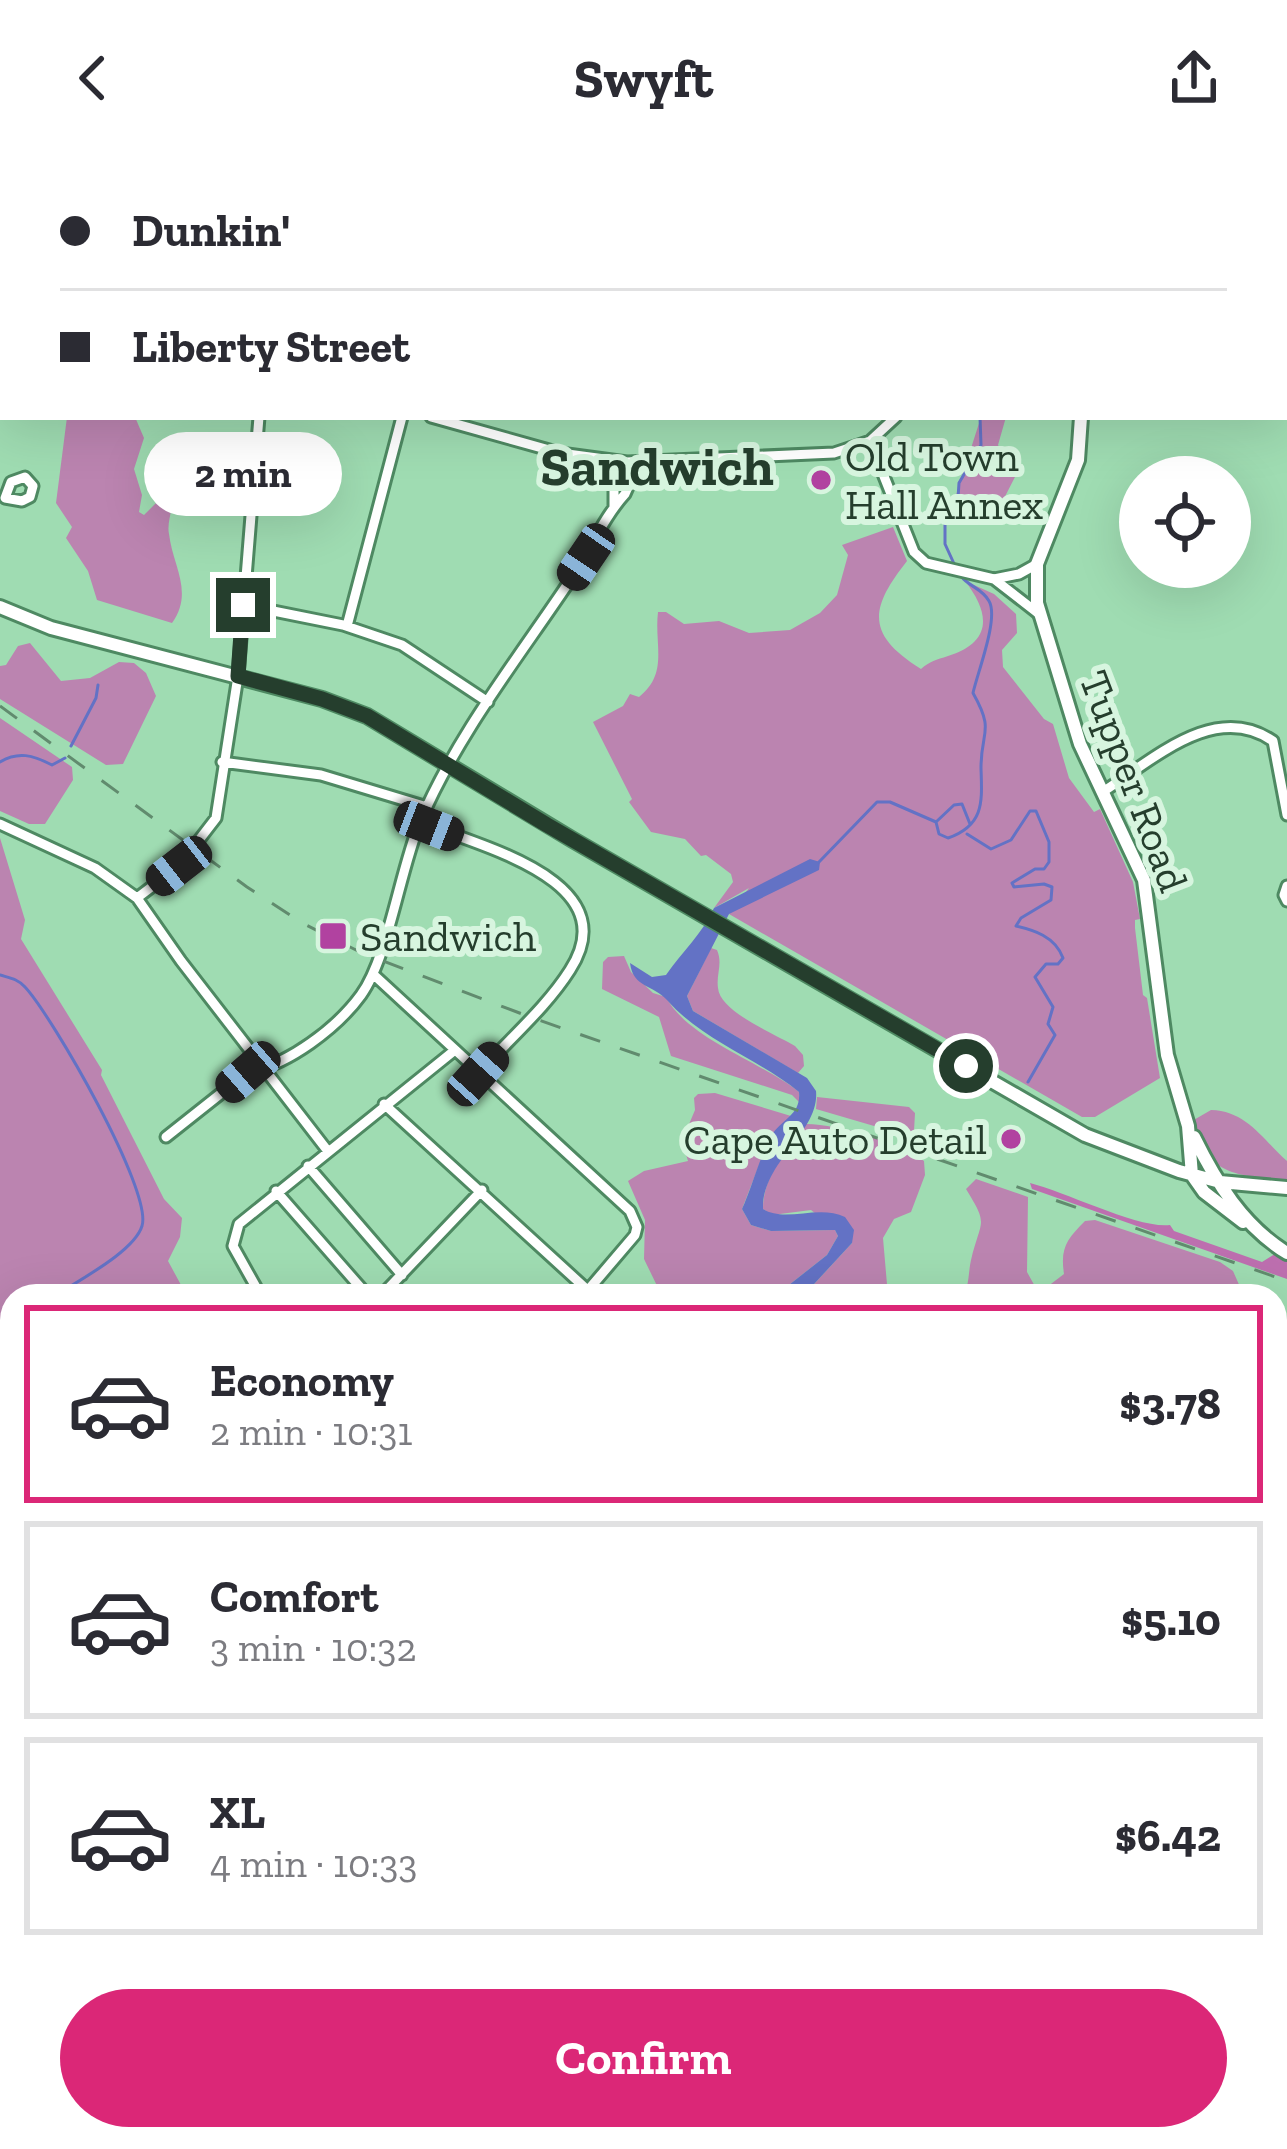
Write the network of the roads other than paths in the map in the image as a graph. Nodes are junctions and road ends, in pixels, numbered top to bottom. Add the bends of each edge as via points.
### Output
1 (260, 420) edge
2 (402, 420) edge
3 (443, 420) edge
4 (498, 420) edge
5 (893, 420) edge
6 (1082, 420) edge
7 (494, 433) junction
8 (870, 441) junction
9 (614, 462) junction
10 (639, 462) junction
11 (614, 506) junction
12 (1037, 564) junction
13 (994, 579) junction
14 (243, 605) junction
15 (0, 607) edge
16 (1039, 614) junction
17 (347, 626) junction
18 (238, 676) junction
19 (488, 702) junction
20 (222, 762) junction
21 (449, 766) junction
22 (1105, 791) junction
23 (427, 807) junction
24 (1287, 815) edge
25 (420, 822) junction
26 (0, 824) edge
27 (1287, 886) edge
28 (137, 898) junction
29 (1287, 901) edge
30 (374, 975) junction
31 (455, 1049) junction
32 (265, 1069) junction
33 (478, 1074) junction
34 (384, 1104) junction
35 (1188, 1126) junction
36 (166, 1137) dead end
37 (327, 1150) junction
38 (308, 1166) junction
39 (1192, 1175) junction
40 (1220, 1182) junction
41 (1287, 1188) edge
42 (482, 1190) junction
43 (276, 1191) junction
44 (1249, 1226) junction
45 (1287, 1252) edge
46 (402, 1275) junction
47 (254, 1284) edge
48 (357, 1284) edge
49 (393, 1284) edge
50 (582, 1284) edge
51 (599, 1284) edge

1 - 14 street
2 - 17 street
3 - 7 street
4 - 7 street
5 - 8 street
6 - 12 main road, Tupper Road via 1078,460
7 - 9 street
8 - 10 street via 834,453
8 - 13 street via 907,541 926,563
9 - 10 street
9 - 11 street
10 - 11 street
11 - 19 street
12 - 13 street
12 - 16 main road, Tupper Road
13 - 16 street
14 - 17 street
14 - 18 street
15 - 18 main road via 123,650
16 - 22 main road, Tupper Road via 1072,723
17 - 19 street via 402,645
18 - 20 street
18 - 21 main road via 367,716
19 - 21 street
20 - 23 street via 321,775
20 - 28 street via 216,818 179,866
21 - 23 street
21 - 39 main road via 1074,1129
22 - 24 street via 1192,736 1244,726 1277,738
22 - 35 main road, Tupper Road via 1144,880 1167,1055
23 - 25 street
25 - 30 street
25 - 33 street via 558,883 580,915 584,942 569,972
26 - 28 street via 95,868
27 - 29 street
28 - 32 street
30 - 31 street
30 - 32 street via 334,1023
31 - 33 street
31 - 34 street
32 - 36 street via 248,1072
32 - 37 street
33 - 51 street via 635,1219 635,1235
34 - 37 street
34 - 42 street
35 - 39 main road, Tupper Road
35 - 40 main road
37 - 38 street
38 - 43 street
38 - 46 street
39 - 40 main road
39 - 44 main road
40 - 41 main road
40 - 44 main road
42 - 46 street
42 - 50 street
43 - 47 street via 234,1233 237,1257
43 - 48 street
44 - 45 main road
46 - 49 street

